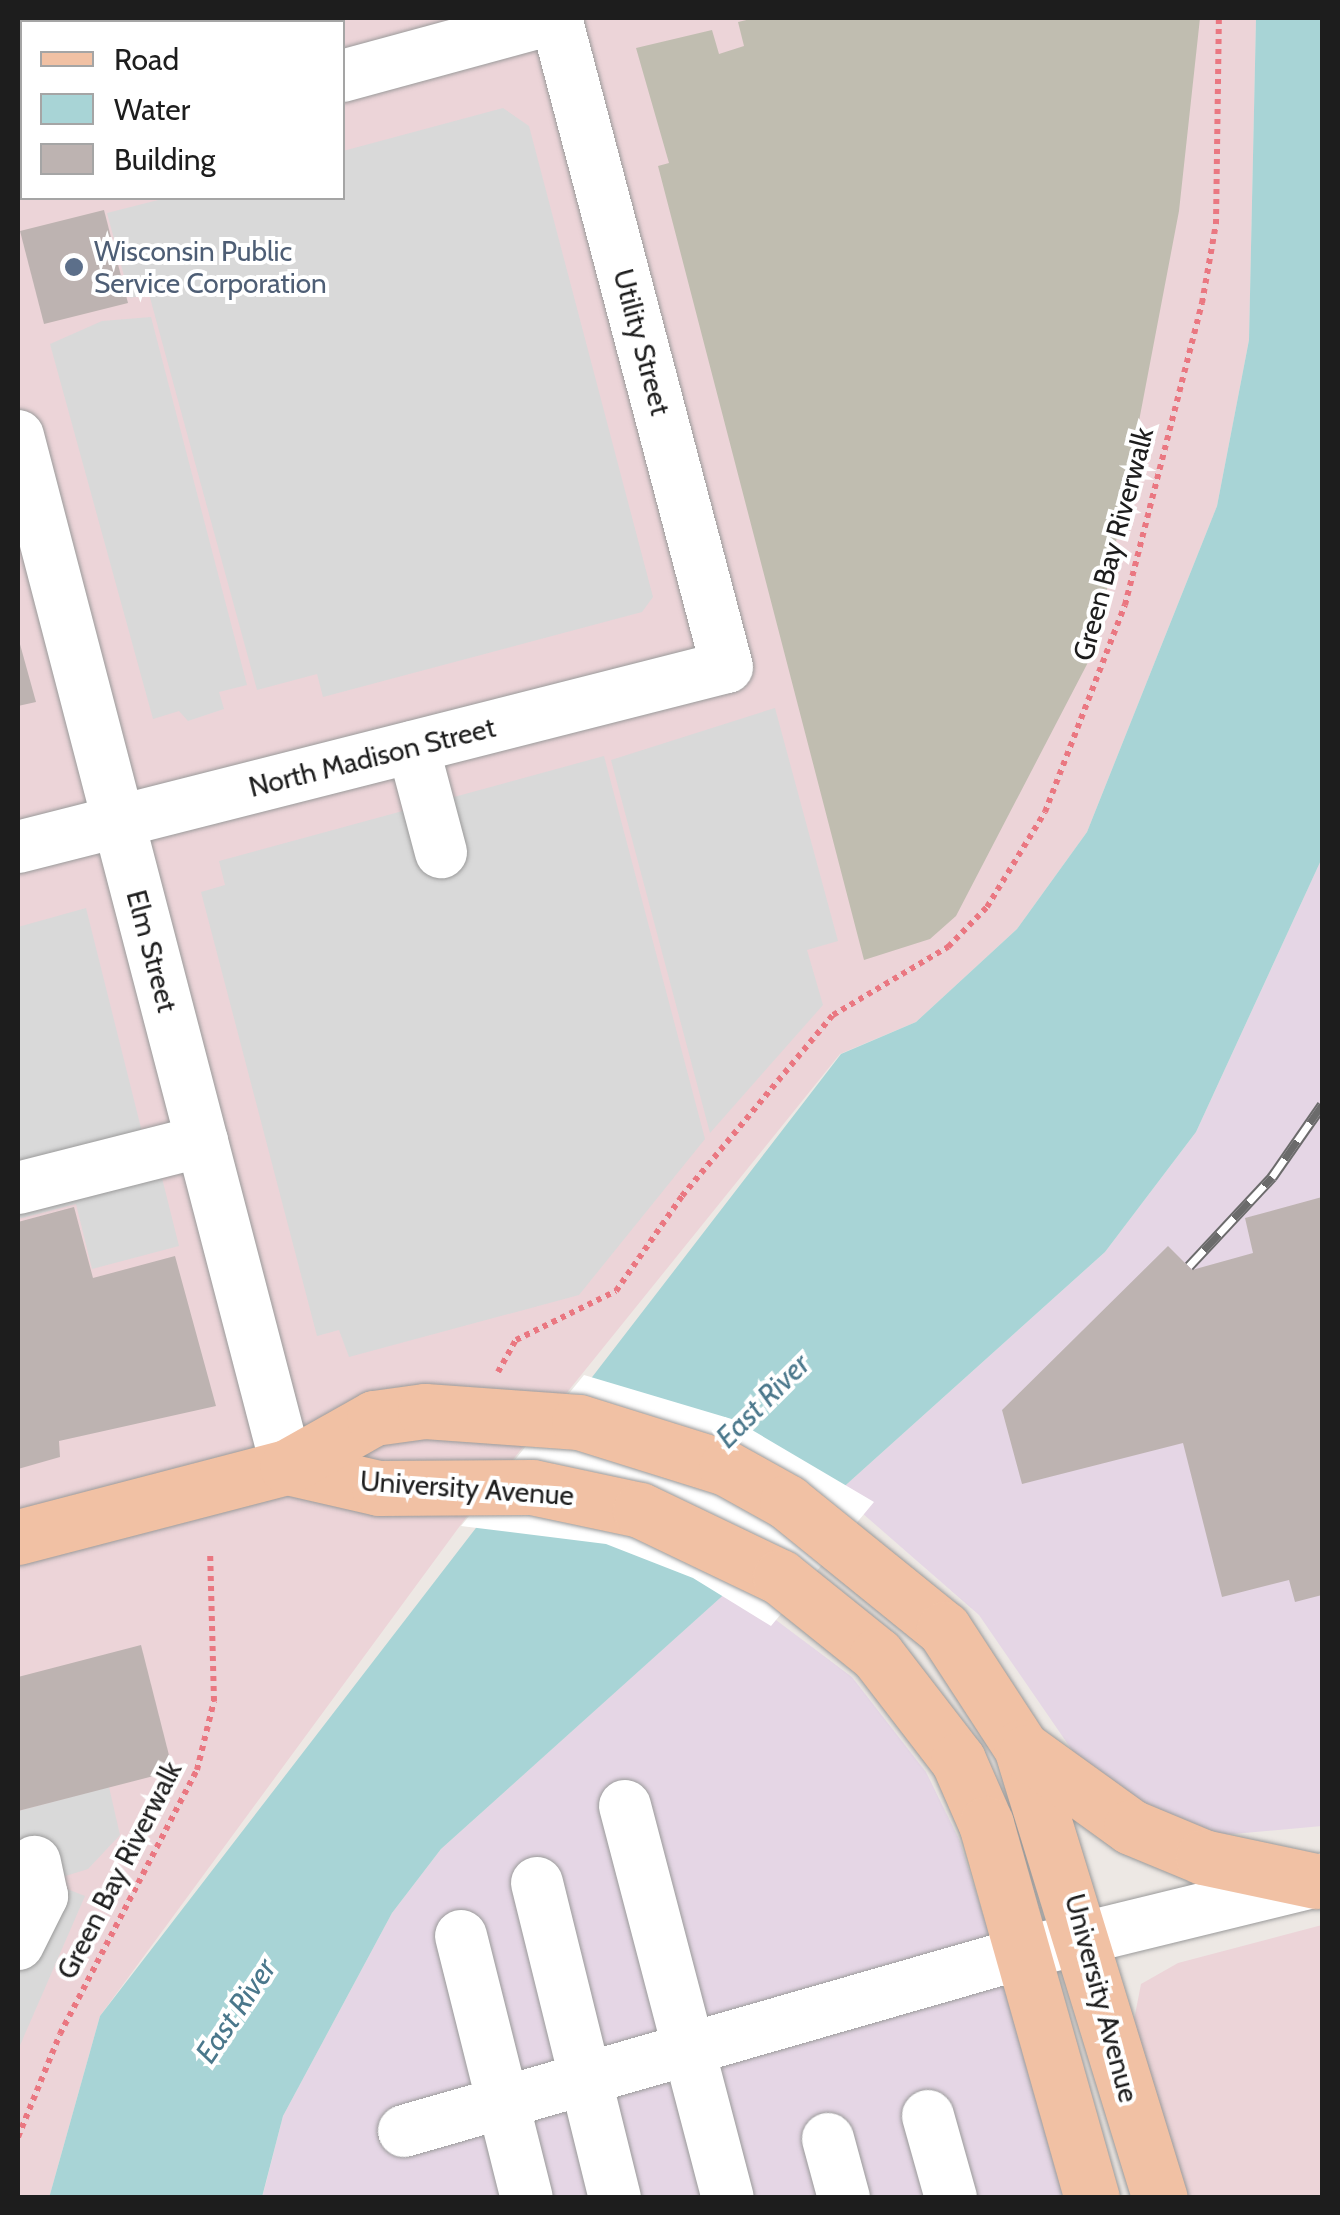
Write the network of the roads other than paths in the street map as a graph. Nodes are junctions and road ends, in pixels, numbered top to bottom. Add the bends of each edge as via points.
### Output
1 (556, 18) edge
2 (345, 75) edge
3 (18, 436) edge
4 (727, 668) joint
5 (413, 747) junction
6 (118, 822) junction
7 (18, 847) edge
8 (441, 852) dead end
9 (202, 1142) junction
10 (18, 1188) edge
11 (287, 1466) junction
12 (18, 1536) edge
13 (1022, 1747) junction
14 (625, 1806) dead end
15 (41, 1860) edge
16 (1319, 1880) edge
17 (537, 1884) dead end
18 (461, 1936) dead end
19 (1087, 1937) junction
20 (18, 1944) edge
21 (1026, 1952) junction
22 (687, 2054) junction
23 (584, 2082) junction
24 (502, 2104) junction
25 (928, 2116) dead end
26 (404, 2131) dead end
27 (828, 2139) dead end
28 (527, 2198) edge
29 (615, 2198) edge
30 (728, 2198) edge
31 (844, 2198) edge
32 (951, 2198) edge
33 (1092, 2198) edge
34 (1160, 2198) edge

1 - 2 street
1 - 4 street, Utility Street
3 - 6 street, Elm Street
4 - 5 street, North Madison Street
5 - 6 street, North Madison Street
5 - 8 street
6 - 7 street, North Madison Street
6 - 9 street, Elm Street
9 - 10 street
9 - 11 street, Elm Street
11 - 12 main road
11 - 13 main road, University Avenue via 374,1418 550,1417 726,1468 841,1541 944,1629
11 - 21 main road, University Avenue via 379,1488 495,1484 640,1510 800,1591 878,1655 958,1760
13 - 16 main road via 1131,1828 1204,1857
13 - 19 main road, University Avenue
14 - 22 street
15 - 20 street via 42,1896
16 - 19 street
17 - 23 street
18 - 24 street
19 - 21 street
19 - 34 main road, University Avenue
21 - 22 street
21 - 33 main road, University Avenue via 1044,2053
22 - 23 street
22 - 30 street
23 - 24 street
23 - 29 street
24 - 26 street
24 - 28 street
25 - 32 street
27 - 31 street

